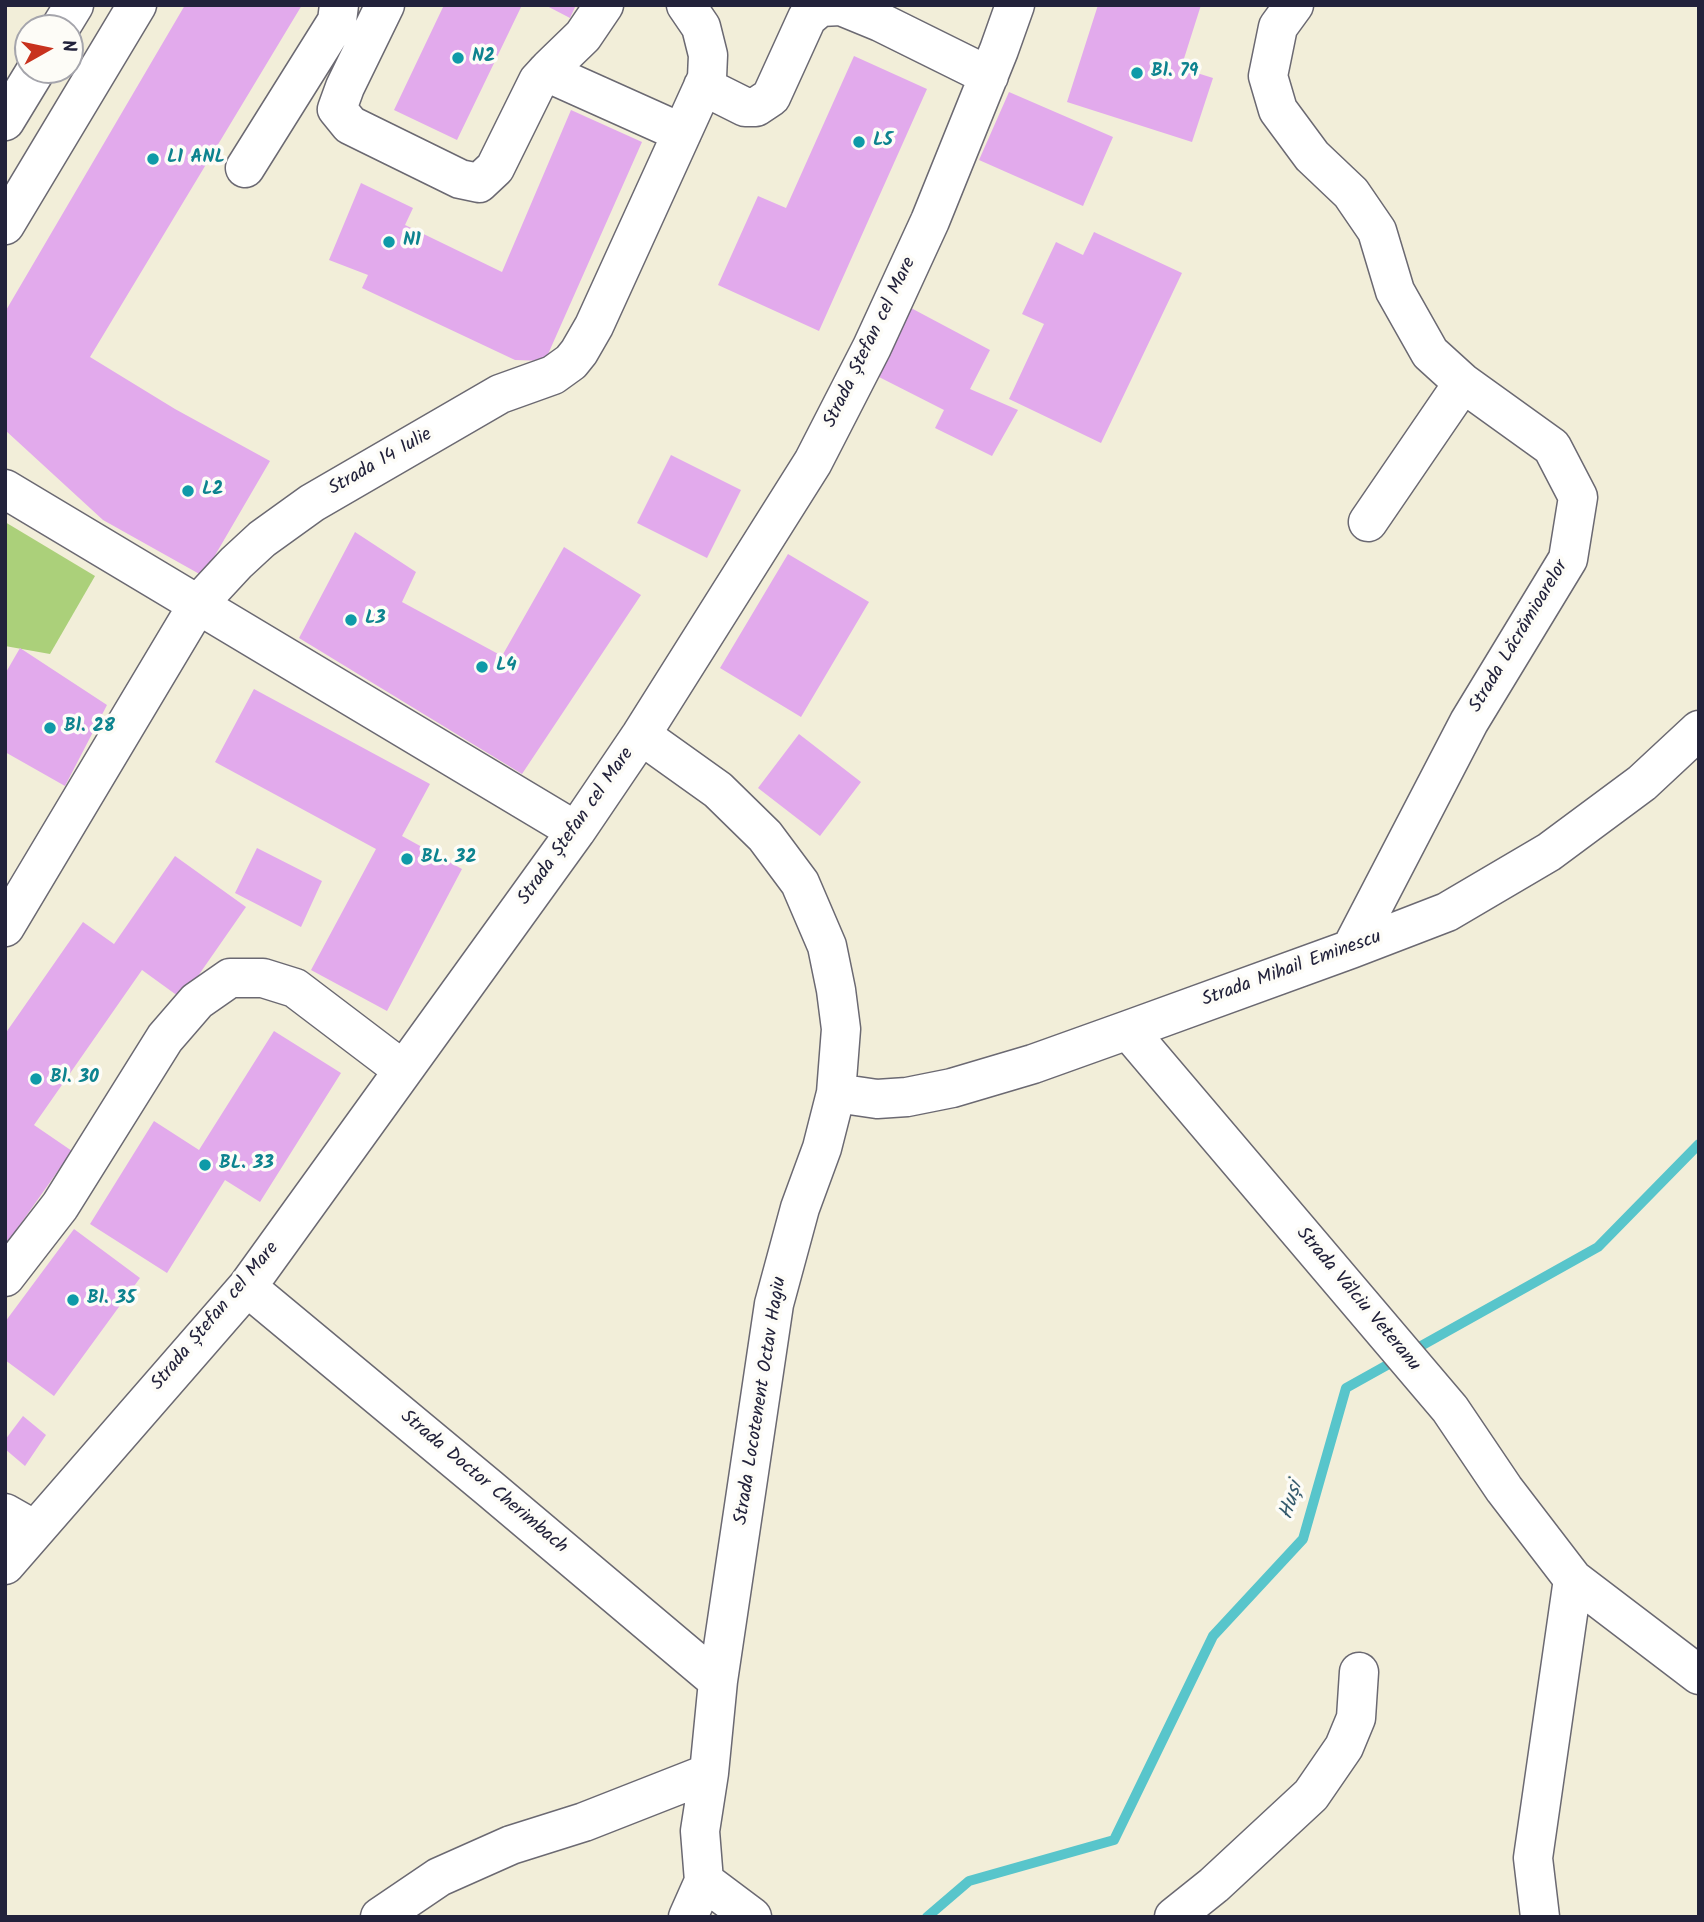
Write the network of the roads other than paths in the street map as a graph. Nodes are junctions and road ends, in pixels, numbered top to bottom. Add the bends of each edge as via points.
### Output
1 (339, 5) edge
2 (385, 5) edge
3 (604, 5) edge
4 (686, 5) edge
5 (1015, 5) edge
6 (1294, 5) edge
7 (122, 10) edge
8 (547, 72) junction
9 (989, 76) junction
10 (27, 84) edge
11 (703, 86) junction
12 (5, 121) edge
13 (682, 133) junction
14 (245, 168) dead end
15 (5, 225) edge
16 (1463, 383) junction
17 (5, 489) edge
18 (1368, 522) dead end
19 (198, 604) junction
20 (1699, 730) edge
21 (641, 735) junction
22 (576, 831) junction
23 (5, 927) edge
24 (1351, 949) junction
25 (1128, 1030) junction
26 (403, 1070) junction
27 (836, 1093) junction
28 (5, 1277) edge
29 (247, 1287) junction
30 (20, 1521) edge
31 (5, 1565) edge
32 (1573, 1579) junction
33 (1359, 1672) dead end
34 (1699, 1675) edge
35 (718, 1681) junction
36 (709, 1773) junction
37 (705, 1881) junction
38 (380, 1917) edge
39 (688, 1917) edge
40 (752, 1917) edge
41 (1174, 1917) edge
42 (1540, 1917) edge

1 - 14 street via 337,21
2 - 8 street via 337,109 350,125 460,179 479,183 495,168 538,81
3 - 8 street via 583,36
4 - 11 street, Strada 14 Iulie via 701,27 708,55
5 - 9 street, Strada Ștefan cel Mare
6 - 16 street, Strada Lăcrămioarelor via 1278,27 1268,76 1278,110 1312,156 1351,193 1377,231 1395,291 1430,352
7 - 15 street
8 - 13 street
9 - 11 street via 841,6 820,7 807,18 771,97 756,107 746,107
9 - 21 street, Strada Ștefan cel Mare via 930,221 813,462
10 - 12 street
11 - 13 street, Strada 14 Iulie
13 - 19 street, Strada 14 Iulie via 594,326 571,362 553,375 500,394 312,503 236,562
16 - 18 street
16 - 24 street, Strada Lăcrămioarelor via 1552,447 1578,497 1568,559 1469,722
17 - 19 street
19 - 22 street
19 - 23 street, Strada 14 Iulie
20 - 24 street, Strada Mihail Eminescu via 1642,783 1549,852 1447,912
21 - 22 street, Strada Ștefan cel Mare
21 - 27 street, Strada Locotenent Octav Hagiu via 718,790 765,836 800,883 827,946 836,990 841,1029
22 - 26 street, Strada Ștefan cel Mare
24 - 25 street, Strada Mihail Eminescu
25 - 27 street, Strada Mihail Eminescu via 953,1088 877,1099
25 - 32 street, Strada Vălciu Veteranu via 1450,1409
26 - 28 street via 295,988 262,978 230,978 197,1001 165,1038 60,1206
26 - 29 street, Strada Ștefan cel Mare
27 - 35 street, Strada Locotenent Octav Hagiu via 774,1304
29 - 30 street, Strada Ștefan cel Mare
29 - 35 street, Strada Doctor Cherimbach
30 - 31 street, Strada Ștefan cel Mare
32 - 34 street, Strada Vălciu Veteranu
32 - 42 street via 1533,1858
33 - 41 street via 1356,1718 1344,1747 1311,1795
35 - 36 street, Strada Locotenent Octav Hagiu
36 - 37 street, Strada Locotenent Octav Hagiu via 700,1831
36 - 38 street via 512,1845 439,1877
37 - 39 street
37 - 40 street

